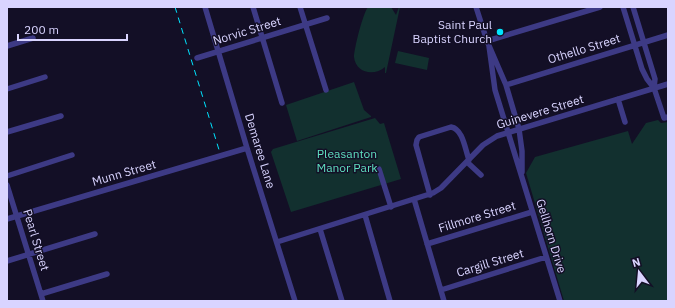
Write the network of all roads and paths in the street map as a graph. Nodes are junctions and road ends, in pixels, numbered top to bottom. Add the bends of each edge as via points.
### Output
1 (205, 7) edge
2 (253, 7) edge
3 (300, 7) edge
4 (476, 7) edge
5 (600, 7) edge
6 (622, 7) edge
7 (633, 7) edge
8 (327, 18) dead end
9 (306, 24) junction
10 (668, 35) edge
11 (33, 38) dead end
12 (262, 38) junction
13 (644, 42) junction
14 (488, 44) junction
15 (635, 45) junction
16 (7, 46) edge
17 (219, 51) junction
18 (197, 58) dead end
19 (642, 69) junction
20 (45, 77) dead end
21 (668, 84) edge
22 (506, 85) junction
23 (654, 88) junction
24 (7, 89) edge
25 (326, 90) dead end
26 (646, 91) junction
27 (618, 99) junction
28 (282, 103) dead end
29 (61, 116) dead end
30 (666, 117) edge
31 (625, 122) dead end
32 (519, 129) junction
33 (7, 132) edge
34 (508, 133) junction
35 (247, 148) junction
36 (72, 155) dead end
37 (468, 161) junction
38 (379, 169) dead end
39 (481, 175) dead end
40 (7, 176) edge
41 (522, 177) junction
42 (7, 185) edge
43 (430, 194) junction
44 (414, 200) junction
45 (391, 207) junction
46 (532, 212) junction
47 (365, 215) junction
48 (17, 216) junction
49 (7, 219) edge
50 (320, 229) junction
51 (95, 234) dead end
52 (277, 242) junction
53 (427, 244) junction
54 (29, 254) junction
55 (546, 257) junction
56 (7, 261) edge
57 (108, 274) dead end
58 (441, 290) junction
59 (41, 294) junction
60 (43, 301) edge
61 (295, 301) edge
62 (342, 301) edge
63 (390, 301) edge
64 (444, 301) edge
65 (560, 301) edge

1 - 17 street, Demaree Lane
2 - 12 street
3 - 9 street
4 - 14 street, Gellhorn Drive
5 - 14 street
6 - 15 street
7 - 13 street
8 - 9 street, Norvic Street
9 - 12 street, Norvic Street
9 - 25 street
10 - 13 street, Othello Street
11 - 16 street
12 - 17 street, Norvic Street
12 - 28 street
13 - 15 street, Othello Street
13 - 23 street via 655,79
14 - 22 street, Gellhorn Drive
14 - 34 street, Gellhorn Drive via 495,90
15 - 19 street
15 - 22 street, Othello Street
17 - 18 street, Norvic Street
17 - 35 street, Demaree Lane
19 - 23 street
19 - 26 street
20 - 24 street
21 - 23 street, Guinevere Street
22 - 32 street, Gellhorn Drive
23 - 26 street, Guinevere Street
23 - 30 street
26 - 27 street, Guinevere Street
27 - 31 street
27 - 32 street, Guinevere Street
29 - 33 street
32 - 34 street, Guinevere Street
32 - 41 street, Gellhorn Drive
34 - 37 street, Guinevere Street via 487,142
34 - 41 street, Gellhorn Drive
35 - 48 street, Munn Street
35 - 52 street, Demaree Lane
36 - 40 street
37 - 39 street
37 - 43 street, Guinevere Street via 441,188
37 - 43 street via 456,128 451,127 420,136 416,145
38 - 45 street
41 - 46 street, Gellhorn Drive
42 - 48 street, Pearl Street
43 - 44 street, Guinevere Street
44 - 45 street, Guinevere Street
44 - 53 street
45 - 47 street, Guinevere Street
46 - 53 street, Fillmore Street
46 - 55 street, Gellhorn Drive
47 - 50 street, Guinevere Street
47 - 63 street
48 - 49 street, Munn Street
48 - 54 street, Pearl Street
50 - 52 street, Guinevere Street
50 - 62 street
51 - 54 street
52 - 61 street, Demaree Lane
53 - 58 street
54 - 56 street
54 - 59 street, Pearl Street
55 - 58 street, Cargill Street
55 - 65 street, Gellhorn Drive
57 - 59 street
58 - 64 street
59 - 60 street, Pearl Street

